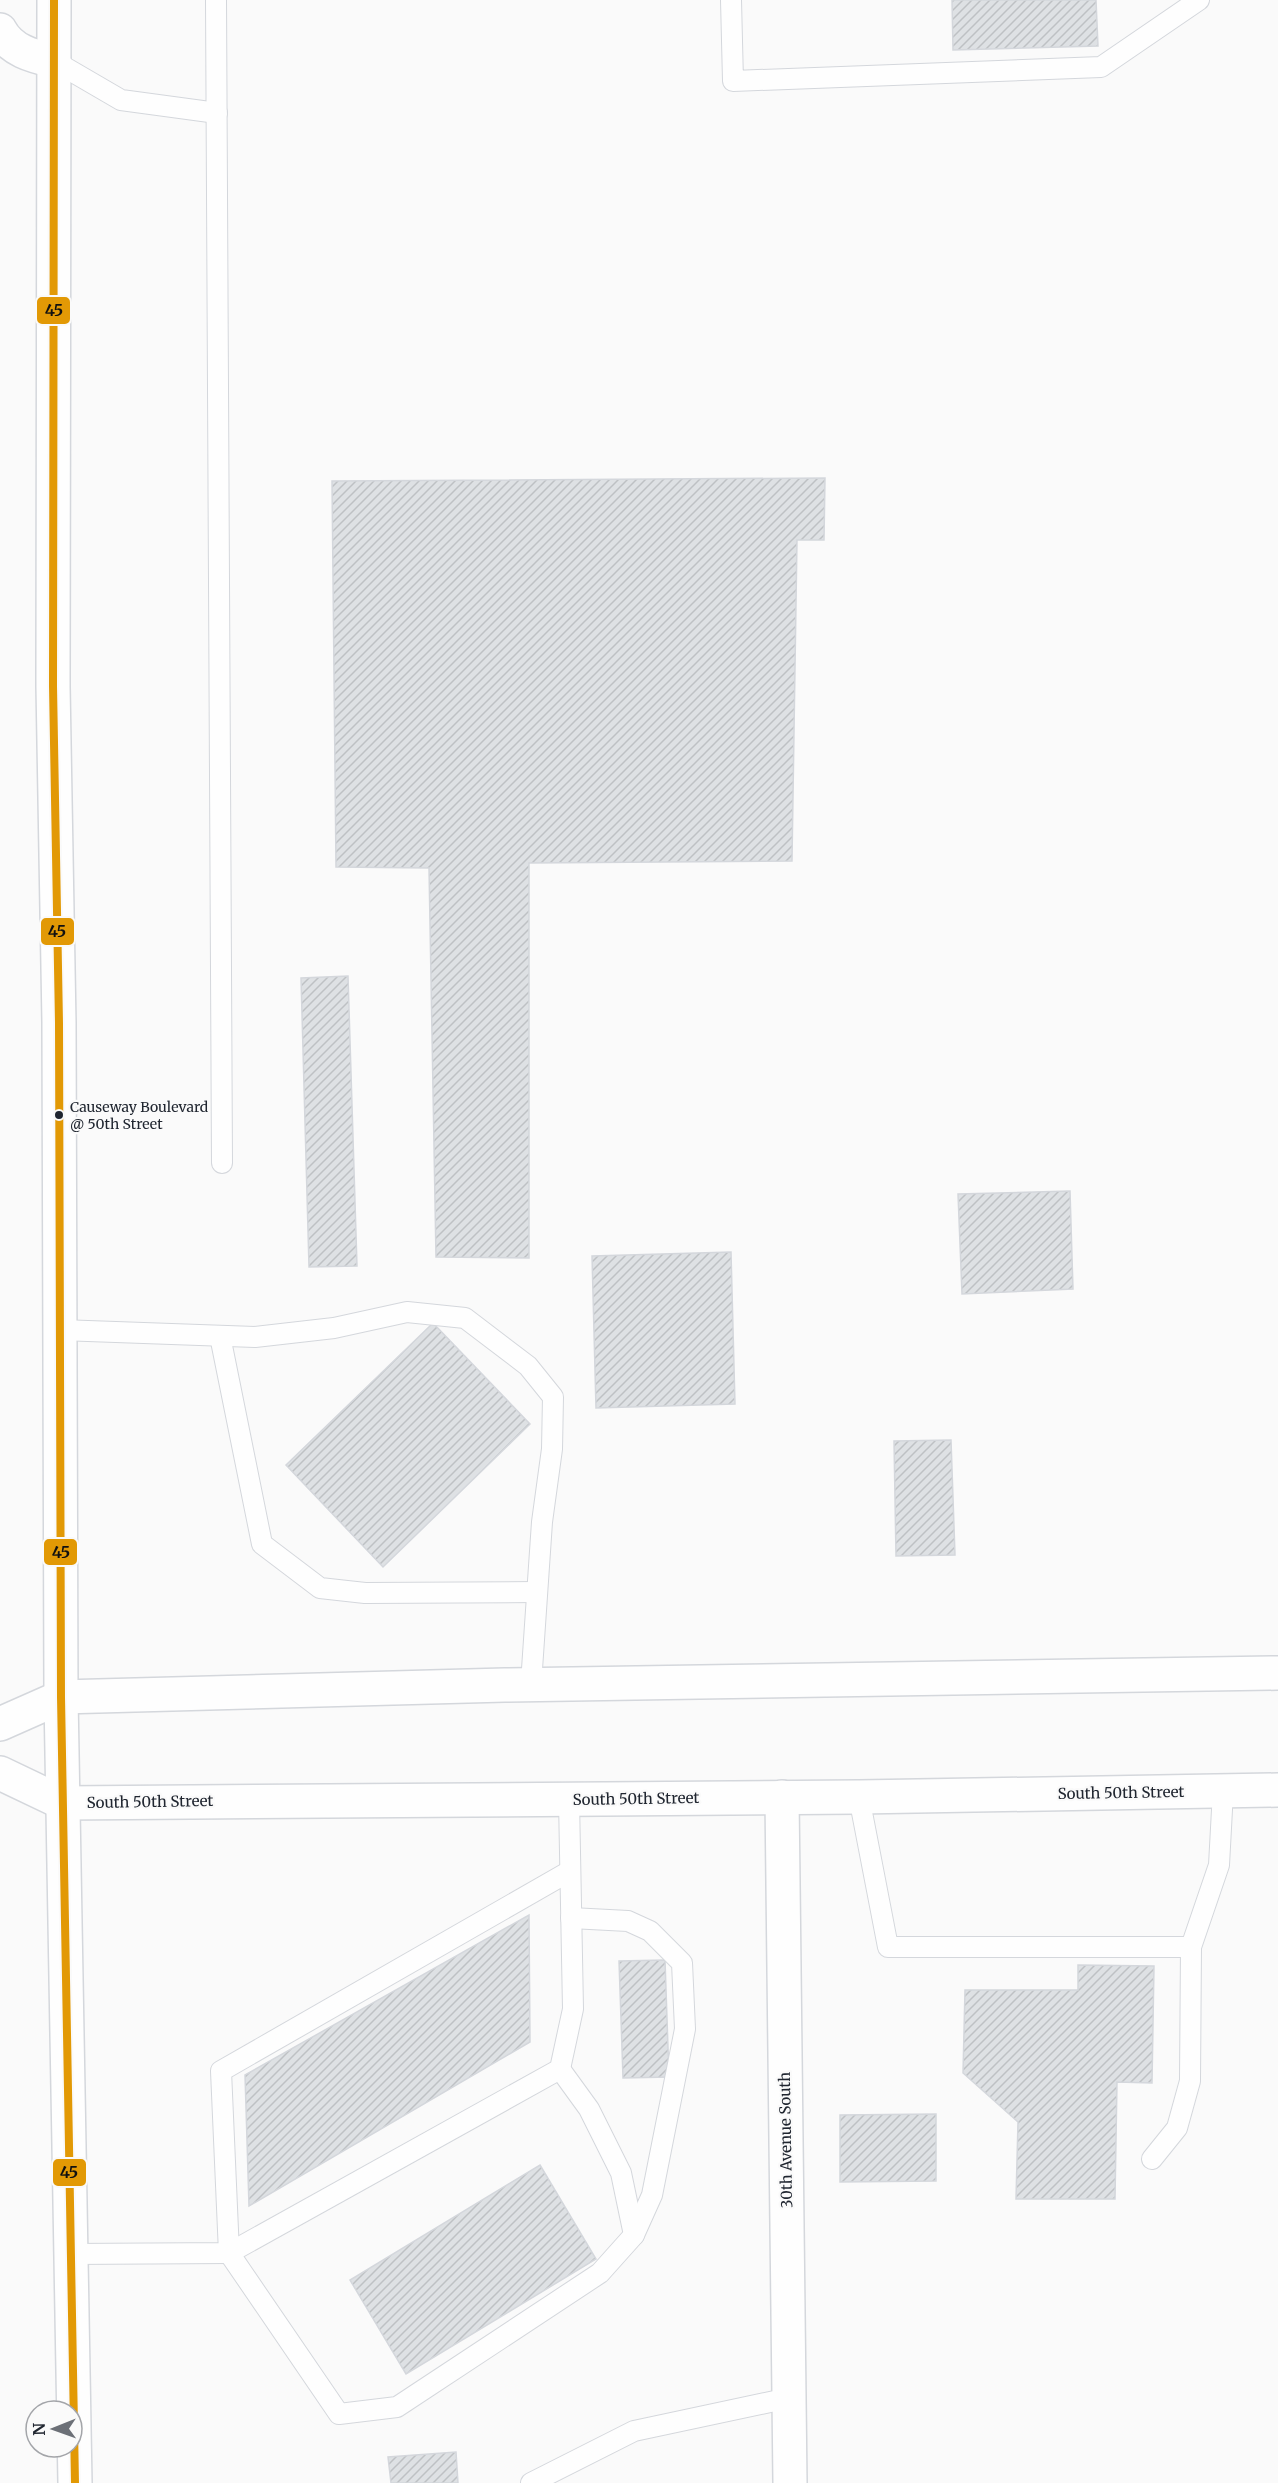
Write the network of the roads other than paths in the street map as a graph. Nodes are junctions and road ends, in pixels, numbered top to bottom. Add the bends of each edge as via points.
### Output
1 (54, 0) edge
2 (216, 0) edge
3 (731, 0) edge
4 (1199, 0) edge
5 (0, 30) edge
6 (54, 61) junction
7 (217, 113) junction
8 (222, 1162) dead end
9 (60, 1330) junction
10 (220, 1336) junction
11 (537, 1592) junction
12 (1278, 1673) edge
13 (531, 1684) junction
14 (61, 1697) junction
15 (0, 1724) edge
16 (0, 1773) edge
17 (1278, 1790) edge
18 (1223, 1791) junction
19 (782, 1797) junction
20 (859, 1797) junction
21 (569, 1800) junction
22 (63, 1803) junction
23 (570, 1871) junction
24 (571, 1918) junction
25 (1191, 1947) junction
26 (560, 2069) junction
27 (1152, 2159) dead end
28 (634, 2235) junction
29 (229, 2253) junction
30 (72, 2254) junction
31 (789, 2398) junction
32 (75, 2483) edge
33 (531, 2483) edge
34 (790, 2483) edge

1 - 6 main road
2 - 7 lane
3 - 4 lane via 733,81 1101,67
5 - 6 main road via 23,53
6 - 7 lane via 121,100
6 - 9 main road via 53,686
7 - 8 lane
9 - 10 lane
9 - 14 main road
10 - 11 lane via 262,1544 320,1588 365,1593
10 - 11 lane via 255,1337 334,1328 408,1312 465,1318 528,1366 553,1397 552,1449
11 - 13 lane
12 - 13 main road
13 - 14 main road
14 - 15 main road
14 - 22 main road
16 - 22 main road, South 50th Street
17 - 18 main road, South 50th Street
18 - 20 main road, South 50th Street
18 - 25 lane via 1219,1865
19 - 20 main road, South 50th Street
19 - 21 main road, South 50th Street
19 - 31 main road, 30th Avenue South
20 - 25 lane via 888,1947
21 - 22 main road, South 50th Street
21 - 23 lane
22 - 30 main road
23 - 24 lane
23 - 29 lane via 221,2072
24 - 26 lane via 573,2009
24 - 28 lane via 628,1921 650,1931 682,1963 685,2029 652,2195
25 - 27 lane via 1190,2081 1176,2128
26 - 28 lane via 589,2109 621,2173
26 - 29 lane
28 - 29 lane via 600,2273 397,2407 339,2414
29 - 30 lane
30 - 32 main road
31 - 33 lane via 634,2431
31 - 34 main road, 30th Avenue South

